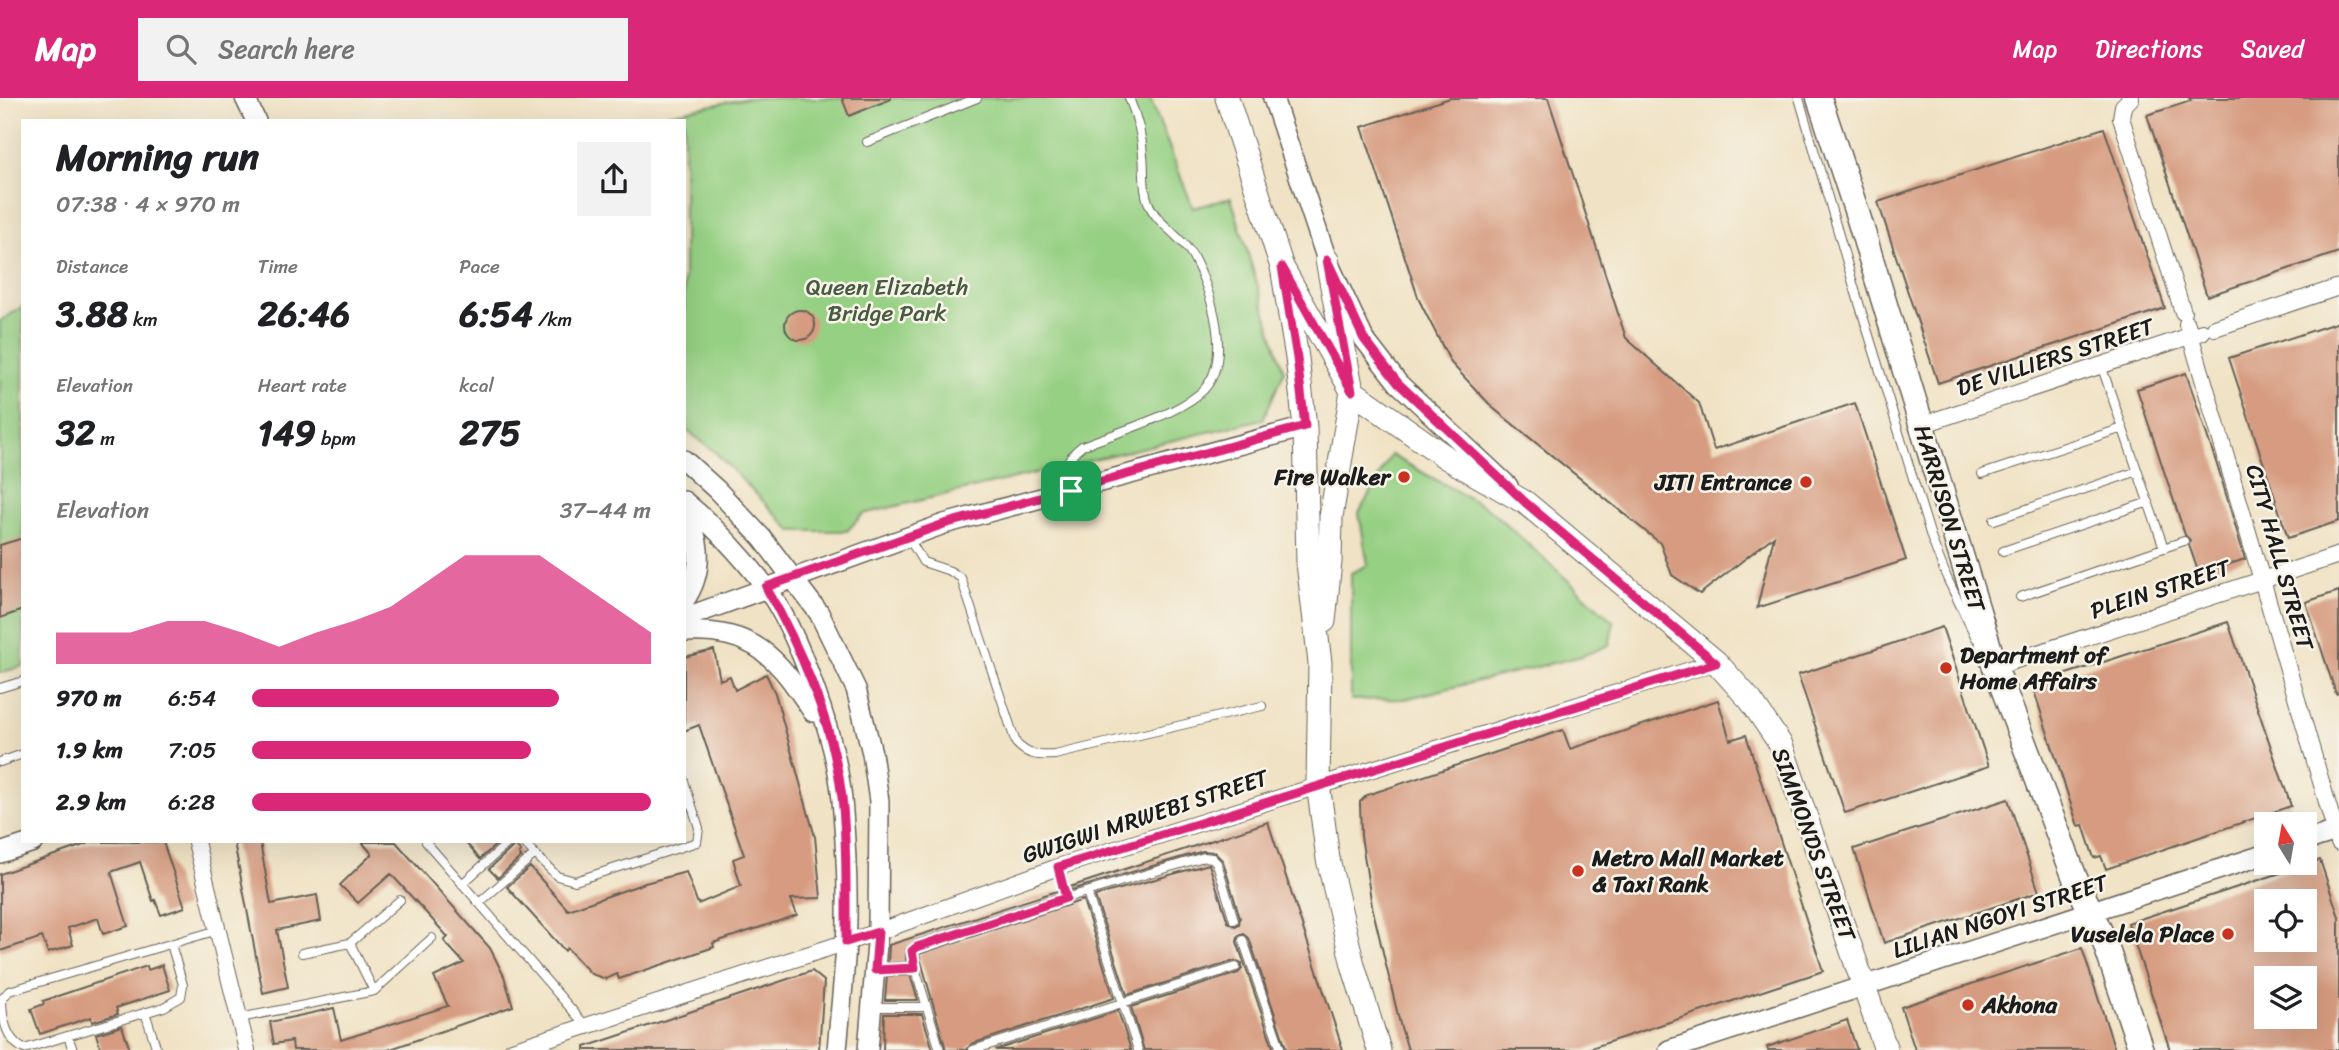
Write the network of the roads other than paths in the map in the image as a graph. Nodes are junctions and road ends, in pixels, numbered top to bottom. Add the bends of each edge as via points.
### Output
1 (245, 98) edge
2 (977, 98) edge
3 (1129, 98) edge
4 (1227, 98) edge
5 (1273, 98) edge
6 (1799, 98) edge
7 (1819, 98) edge
8 (2125, 105) edge
9 (255, 119) edge
10 (867, 142) dead end
11 (1327, 260) junction
12 (1282, 267) junction
13 (2339, 287) edge
14 (2196, 326) junction
15 (2102, 365) junction
16 (1352, 391) junction
17 (1921, 425) junction
18 (1305, 426) junction
19 (2123, 428) junction
20 (686, 462) edge
21 (2138, 471) junction
22 (1982, 474) dead end
23 (1071, 491) junction
24 (2148, 502) junction
25 (686, 503) edge
26 (1526, 503) junction
27 (686, 516) edge
28 (1994, 520) dead end
29 (908, 537) junction
30 (2184, 541) dead end
31 (2164, 548) junction
32 (2004, 551) dead end
33 (2339, 555) edge
34 (792, 579) junction
35 (2263, 579) junction
36 (766, 587) junction
37 (2020, 597) dead end
38 (686, 598) edge
39 (686, 617) edge
40 (686, 632) edge
41 (1320, 663) junction
42 (1716, 663) junction
43 (1995, 667) junction
44 (21, 682) edge
45 (0, 688) edge
46 (1262, 706) dead end
47 (827, 734) junction
48 (21, 755) edge
49 (0, 762) edge
50 (1318, 784) junction
51 (686, 787) edge
52 (2338, 835) edge
53 (2317, 839) edge
54 (30, 843) edge
55 (196, 843) edge
56 (427, 843) edge
57 (508, 843) edge
58 (524, 843) edge
59 (0, 853) edge
60 (535, 854) junction
61 (2254, 858) edge
62 (1058, 867) junction
63 (463, 884) junction
64 (1087, 892) junction
65 (1066, 898) junction
66 (400, 900) dead end
67 (479, 903) junction
68 (2092, 911) junction
69 (1234, 920) dead end
70 (218, 930) junction
71 (878, 932) junction
72 (432, 938) dead end
73 (1243, 940) dead end
74 (846, 942) junction
75 (350, 943) junction
76 (171, 944) junction
77 (302, 953) dead end
78 (1236, 967) dead end
79 (915, 968) junction
80 (875, 970) junction
81 (1865, 986) junction
82 (374, 991) junction
83 (1123, 1003) junction
84 (872, 1007) junction
85 (927, 1007) junction
86 (145, 1012) junction
87 (240, 1018) junction
88 (586, 1026) junction
89 (68, 1036) junction
90 (73, 1050) edge
91 (157, 1050) edge
92 (247, 1050) edge
93 (512, 1050) edge
94 (836, 1050) edge
95 (868, 1050) edge
96 (940, 1050) edge
97 (973, 1050) edge
98 (1138, 1050) edge
99 (1281, 1050) edge
100 (1379, 1050) edge
101 (1669, 1050) edge
102 (1886, 1050) edge
103 (2141, 1050) edge

1 - 9 street
2 - 10 lane
3 - 23 lane via 1138,120 1148,203 1190,252 1205,282 1216,324 1218,358 1212,379 1199,394 1070,455 1066,463
4 - 12 main road
5 - 11 street
6 - 43 lane via 1932,540 1971,630
7 - 17 main road, HARRISON STREET
8 - 14 street, CITY HALL STREET
11 - 16 main road
11 - 26 street via 1364,339 1387,370
12 - 16 main road, SIMMONDS STREET
12 - 18 main road
13 - 14 street, DE VILLIERS STREET
14 - 15 street, DE VILLIERS STREET
14 - 35 street, CITY HALL STREET
15 - 17 street, DE VILLIERS STREET
15 - 19 lane
16 - 26 main road, SIMMONDS STREET via 1447,458
16 - 41 main road via 1331,517
17 - 43 main road, HARRISON STREET
18 - 23 street
18 - 41 main road via 1308,563
19 - 21 lane
19 - 22 lane
20 - 34 street via 762,538
21 - 24 lane
21 - 28 lane
23 - 29 street
24 - 31 lane
24 - 32 lane
25 - 36 street
26 - 42 main road, SIMMONDS STREET
27 - 38 street via 695,533 698,570
29 - 34 street
29 - 46 lane via 923,562 961,578 1016,743 1023,751 1037,757 1055,755
30 - 31 lane
31 - 37 lane
33 - 35 street, PLEIN STREET
34 - 36 street
34 - 71 street via 819,612 838,649 856,689 872,753 879,801
35 - 43 street, PLEIN STREET
35 - 52 street, CITY HALL STREET
36 - 39 street
36 - 47 street via 792,634
40 - 47 street via 712,631 763,649 790,677
41 - 50 main road
42 - 50 street, GWIGWI MRWEBI STREET
42 - 81 main road, SIMMONDS STREET via 1751,701 1781,744
43 - 68 main road, HARRISON STREET via 2075,878
44 - 45 lane
47 - 74 street via 842,798
48 - 49 lane
50 - 62 street, GWIGWI MRWEBI STREET
50 - 100 main road via 1338,906
51 - 60 lane via 699,828 697,842 575,881 557,876
52 - 53 street
54 - 59 street
55 - 70 street
56 - 63 lane
57 - 63 lane
58 - 60 lane
60 - 67 lane
61 - 68 street, LILIAN NGOYI STREET
62 - 65 lane
62 - 71 street, GWIGWI MRWEBI STREET
63 - 67 lane
64 - 65 lane
64 - 69 lane via 1212,858
64 - 83 lane
65 - 79 lane via 917,947 912,951
66 - 75 lane
67 - 88 lane
68 - 81 street, LILIAN NGOYI STREET
68 - 103 main road, HARRISON STREET
70 - 76 lane
70 - 87 street
71 - 74 street, GWIGWI MRWEBI STREET
71 - 80 street
72 - 82 lane
73 - 99 lane
74 - 88 street, GWIGWI MRWEBI STREET
74 - 94 street
75 - 77 lane
75 - 82 lane
76 - 86 lane via 183,985 181,997
76 - 89 lane via 9,991 2,999 2,1016 15,1044 24,1049
78 - 83 lane
79 - 80 lane
79 - 85 lane
80 - 84 street
81 - 101 street, LILIAN NGOYI STREET
81 - 102 main road, SIMMONDS STREET
82 - 87 lane
83 - 97 lane
83 - 98 lane
84 - 85 lane
84 - 95 street
85 - 96 lane
86 - 89 lane
86 - 91 lane
87 - 92 street
88 - 93 street, GWIGWI MRWEBI STREET
89 - 90 lane

